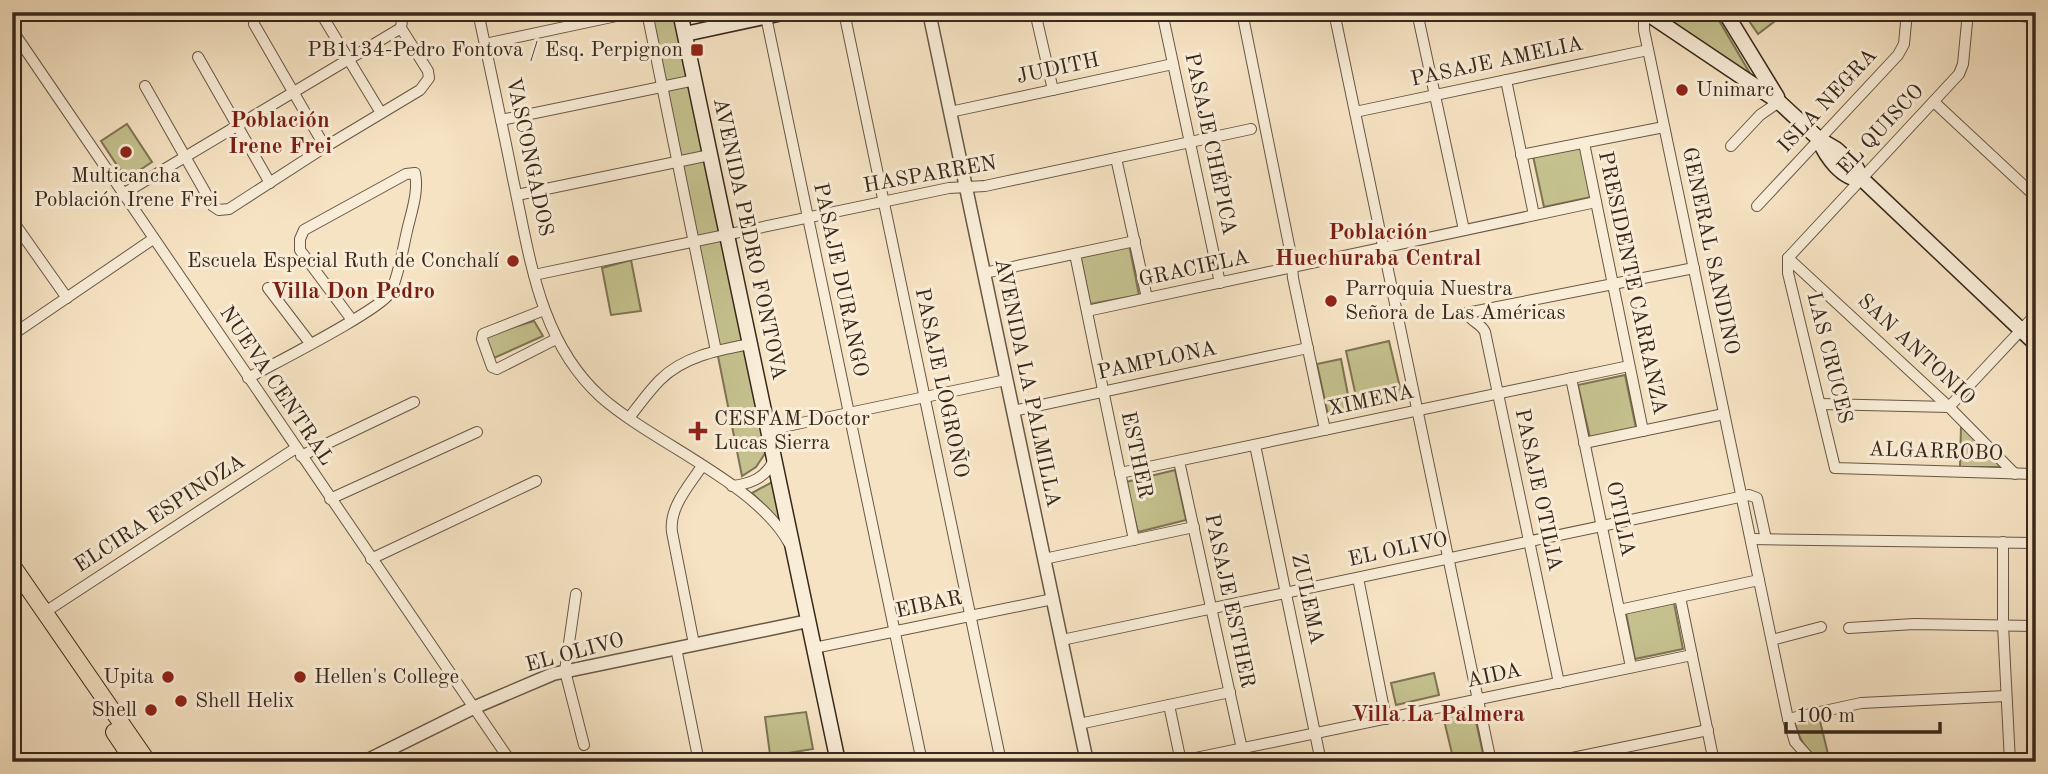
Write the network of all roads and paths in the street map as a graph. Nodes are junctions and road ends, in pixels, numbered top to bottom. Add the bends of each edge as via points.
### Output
1 (320, 12) edge
2 (403, 12) edge
3 (478, 12) edge
4 (635, 12) edge
5 (647, 12) edge
6 (680, 12) edge
7 (787, 12) edge
8 (844, 12) edge
9 (929, 12) edge
10 (1035, 12) edge
11 (1163, 12) edge
12 (1242, 12) edge
13 (1334, 12) edge
14 (1417, 12) edge
15 (1725, 12) edge
16 (1907, 12) edge
17 (1968, 12) edge
18 (2007, 12) edge
19 (1647, 14) edge
20 (765, 15) edge
21 (2036, 15) edge
22 (254, 24) dead end
23 (401, 28) junction
24 (12, 30) edge
25 (685, 34) junction
26 (485, 44) junction
27 (1648, 50) junction
28 (198, 57) dead end
29 (348, 60) junction
30 (1173, 64) junction
31 (1761, 70) junction
32 (695, 80) junction
33 (1506, 80) junction
34 (1749, 82) junction
35 (145, 86) dead end
36 (662, 87) junction
37 (1052, 90) junction
38 (292, 93) junction
39 (1434, 95) junction
40 (1779, 102) junction
41 (1934, 102) junction
42 (950, 112) junction
43 (1354, 112) junction
44 (381, 113) junction
45 (501, 120) junction
46 (237, 126) junction
47 (1664, 127) junction
48 (1251, 129) dead end
49 (1819, 139) junction
50 (1190, 142) junction
51 (1584, 143) junction
52 (326, 146) junction
53 (1731, 146) dead end
54 (710, 155) junction
55 (1521, 155) junction
56 (185, 157) junction
57 (1116, 158) junction
58 (678, 162) junction
59 (1861, 179) junction
60 (270, 183) junction
61 (966, 187) junction
62 (123, 194) junction
63 (517, 195) junction
64 (2036, 197) edge
65 (884, 201) junction
66 (1596, 202) junction
67 (1757, 206) dead end
68 (1534, 215) junction
69 (807, 217) junction
70 (12, 220) edge
71 (1464, 230) junction
72 (727, 234) junction
73 (153, 239) junction
74 (694, 241) junction
75 (1135, 241) junction
76 (1383, 248) junction
77 (1075, 254) junction
78 (1788, 258) junction
79 (1292, 267) junction
80 (1694, 268) junction
81 (984, 273) junction
82 (534, 275) junction
83 (1220, 283) junction
84 (1612, 284) junction
85 (268, 288) dead end
86 (67, 298) junction
87 (1147, 298) junction
88 (544, 310) junction
89 (1087, 311) junction
90 (2036, 314) edge
91 (352, 320) junction
92 (2021, 330) junction
93 (12, 335) edge
94 (556, 339) junction
95 (310, 343) junction
96 (750, 344) junction
97 (2036, 344) edge
98 (1308, 348) junction
99 (716, 351) junction
100 (1629, 366) junction
101 (248, 378) junction
102 (1571, 378) junction
103 (1006, 380) junction
104 (1104, 391) junction
105 (1498, 393) junction
106 (925, 397) junction
107 (414, 402) dead end
108 (1820, 404) junction
109 (1949, 407) junction
110 (1013, 411) junction
111 (1416, 411) junction
112 (849, 413) junction
113 (1724, 414) junction
114 (629, 418) junction
115 (768, 430) junction
116 (1325, 430) junction
117 (1643, 431) junction
118 (477, 432) dead end
119 (1584, 443) junction
120 (1255, 445) junction
121 (299, 452) junction
122 (774, 459) junction
123 (1179, 461) junction
124 (702, 466) junction
125 (1835, 468) joint
126 (1120, 473) junction
127 (2015, 474) junction
128 (2036, 474) edge
129 (536, 481) dead end
130 (732, 486) junction
131 (1742, 496) junction
132 (330, 499) junction
133 (1602, 526) junction
134 (1194, 527) junction
135 (1751, 539) junction
136 (1766, 539) junction
137 (1134, 540) junction
138 (1529, 542) junction
139 (2003, 542) junction
140 (2036, 543) edge
141 (794, 553) junction
142 (371, 559) junction
143 (1044, 559) junction
144 (1447, 559) junction
145 (12, 565) edge
146 (1358, 578) junction
147 (1759, 580) junction
148 (12, 583) edge
149 (1286, 593) junction
150 (576, 594) dead end
151 (1680, 597) junction
152 (1053, 598) junction
153 (1212, 609) junction
154 (1619, 610) junction
155 (45, 612) junction
156 (970, 616) junction
157 (808, 621) junction
158 (2003, 625) junction
159 (2036, 626) edge
160 (1821, 627) dead end
161 (1849, 628) dead end
162 (894, 631) junction
163 (1062, 640) junction
164 (1772, 640) junction
165 (694, 644) junction
166 (676, 648) junction
167 (814, 648) junction
168 (1692, 655) junction
169 (1631, 667) junction
170 (565, 671) junction
171 (1559, 682) junction
172 (1230, 692) junction
173 (2006, 696) junction
174 (1478, 700) junction
175 (1169, 705) junction
176 (473, 708) junction
177 (1386, 719) junction
178 (1788, 719) junction
179 (1079, 724) junction
180 (1708, 730) junction
181 (1315, 733) junction
182 (584, 745) dead end
183 (1242, 749) junction
184 (134, 762) edge
185 (148, 762) edge
186 (364, 762) edge
187 (511, 762) edge
188 (699, 762) edge
189 (838, 762) edge
190 (922, 762) edge
191 (1001, 762) edge
192 (1087, 762) edge
193 (1181, 762) edge
194 (1321, 762) edge
195 (1491, 762) edge
196 (1553, 762) edge
197 (1714, 762) edge
198 (1813, 762) edge
199 (2010, 762) edge

1 - 29 street
2 - 23 street
3 - 26 street, VASCONGADOS
4 - 26 street
5 - 36 street
6 - 25 main road, AVENIDA PEDRO FONTOVA
7 - 20 main road
8 - 65 street, PASAJE LOGROÑO
9 - 42 street, AVENIDA LA PALMILLA
10 - 37 street
11 - 30 street, PASAJE CHÉPICA
12 - 79 street
13 - 43 street
14 - 39 street
15 - 31 main road
16 - 49 street, ISLA NEGRA via 1898,55
17 - 41 street, EL QUISCO via 1962,69
18 - 21 main road
19 - 27 street, GENERAL SANDINO
19 - 34 main road
20 - 25 main road
20 - 69 street, PASAJE DURANGO
22 - 38 street
23 - 29 street
23 - 44 street via 429,78 420,90
24 - 62 street, NUEVA CENTRAL
25 - 32 main road, AVENIDA PEDRO FONTOVA
26 - 45 street, VASCONGADOS
27 - 33 street, PASAJE AMELIA
27 - 47 street, GENERAL SANDINO
28 - 46 street
29 - 38 street
29 - 44 street
30 - 37 street, JUDITH
30 - 50 street, PASAJE CHÉPICA
31 - 34 main road
31 - 40 main road
32 - 36 street
32 - 54 main road, AVENIDA PEDRO FONTOVA
33 - 39 street, PASAJE AMELIA
33 - 55 street
34 - 40 main road
35 - 56 street
36 - 45 street
36 - 58 street
37 - 42 street, JUDITH
38 - 46 street
38 - 52 street
39 - 43 street, PASAJE AMELIA
39 - 71 street
40 - 49 main road
40 - 53 street
41 - 59 street, EL QUISCO
41 - 64 street
42 - 61 street, AVENIDA LA PALMILLA
43 - 76 street
44 - 52 street
45 - 63 street, VASCONGADOS
46 - 56 street
46 - 60 street
47 - 51 street
47 - 80 street, GENERAL SANDINO
48 - 50 street, HASPARREN
49 - 59 main road via 1843,153
49 - 67 street, ISLA NEGRA
50 - 57 street, HASPARREN
50 - 83 street, PASAJE CHÉPICA
51 - 55 street
51 - 66 street, PRESIDENTE CARRANZA
52 - 60 street
54 - 58 street
54 - 72 main road, AVENIDA PEDRO FONTOVA
55 - 68 street
56 - 60 street via 219,210 229,209
56 - 62 street
57 - 61 street, HASPARREN
57 - 75 street
58 - 63 street
58 - 74 street
59 - 78 street, EL QUISCO
59 - 92 main road
61 - 65 street, HASPARREN
61 - 81 street, AVENIDA LA PALMILLA
62 - 73 street, NUEVA CENTRAL
63 - 82 street, VASCONGADOS
65 - 69 street, HASPARREN
65 - 106 street, PASAJE LOGROÑO
66 - 68 street, GRACIELA
66 - 84 street, PRESIDENTE CARRANZA
68 - 71 street, GRACIELA
69 - 72 street, HASPARREN
69 - 112 street, PASAJE DURANGO
70 - 86 street
71 - 76 street, GRACIELA
72 - 74 street, HASPARREN
72 - 96 main road, AVENIDA PEDRO FONTOVA
73 - 86 street
73 - 101 street, NUEVA CENTRAL
74 - 82 street, HASPARREN
74 - 99 street
75 - 77 street, GRACIELA
75 - 87 street
76 - 79 street, GRACIELA
76 - 111 street
77 - 81 street, GRACIELA
77 - 89 street, ESTHER
78 - 108 street, LAS CRUCES
78 - 109 street, SAN ANTONIO
79 - 83 street, GRACIELA
79 - 98 street
80 - 84 street
80 - 113 street, GENERAL SANDINO
81 - 103 street, AVENIDA LA PALMILLA
82 - 88 street, VASCONGADOS
83 - 87 street, GRACIELA
84 - 100 street, PRESIDENTE CARRANZA
84 - 105 street, PASAJE OTILIA via 1467,313 1485,332
85 - 95 street
86 - 93 street
87 - 89 street, GRACIELA
88 - 94 street, VASCONGADOS
88 - 94 street via 483,334 492,366 497,369
89 - 104 street, ESTHER
90 - 92 street
91 - 91 street via 382,303 391,292 417,183 415,173 304,230 300,239 300,250
91 - 95 street
92 - 97 main road
92 - 109 street
94 - 114 street, VASCONGADOS via 589,386
95 - 101 street
96 - 99 street
96 - 115 main road, AVENIDA PEDRO FONTOVA
98 - 104 street, PAMPLONA
98 - 116 street
99 - 114 street via 661,379
100 - 102 street, XIMENA
100 - 117 street, PRESIDENTE CARRANZA
101 - 121 street, NUEVA CENTRAL
102 - 105 street, XIMENA
102 - 119 street, OTILIA
103 - 106 street
103 - 110 street, AVENIDA LA PALMILLA
104 - 110 street, PAMPLONA
104 - 126 street, ESTHER
105 - 111 street, XIMENA
105 - 138 street, PASAJE OTILIA
106 - 112 street
106 - 156 street, PASAJE LOGROÑO
107 - 121 street, ELCIRA ESPINOZA
108 - 109 street
108 - 125 street, LAS CRUCES
109 - 127 street, SAN ANTONIO
110 - 143 street, AVENIDA LA PALMILLA
111 - 116 street, XIMENA
111 - 144 street
112 - 115 street
112 - 162 street, PASAJE DURANGO
113 - 117 street
113 - 131 street, GENERAL SANDINO
114 - 124 street, VASCONGADOS
115 - 122 main road, AVENIDA PEDRO FONTOVA
116 - 120 street, XIMENA
117 - 119 street
118 - 132 street
119 - 133 street, OTILIA
120 - 123 street, XIMENA
120 - 149 street, ZULEMA
121 - 132 street, NUEVA CENTRAL
121 - 155 street, ELCIRA ESPINOZA
122 - 130 street via 758,479
122 - 141 main road, AVENIDA PEDRO FONTOVA
123 - 126 street, XIMENA
123 - 134 street, PASAJE ESTHER
124 - 130 street, VASCONGADOS
124 - 165 street via 671,518
125 - 127 street, ALGARROBO
126 - 137 street, ESTHER
127 - 128 street, ALGARROBO
129 - 142 street
130 - 141 street, VASCONGADOS via 765,514
131 - 133 street, EL OLIVO
131 - 135 street, GENERAL SANDINO
131 - 136 street via 1757,498
132 - 142 street, NUEVA CENTRAL
133 - 138 street, EL OLIVO
133 - 154 street, OTILIA
134 - 137 street
134 - 153 street, PASAJE ESTHER
135 - 136 street
135 - 147 street, GENERAL SANDINO
136 - 139 street
137 - 143 street
138 - 144 street, EL OLIVO
138 - 171 street, PASAJE OTILIA
139 - 140 street
139 - 158 street
141 - 157 main road, AVENIDA PEDRO FONTOVA
142 - 176 street, NUEVA CENTRAL
143 - 152 street, AVENIDA LA PALMILLA
144 - 146 street, EL OLIVO
144 - 174 street
145 - 155 main road
146 - 149 street, EL OLIVO
146 - 177 street
147 - 151 street
147 - 164 street, GENERAL SANDINO
148 - 184 main road
149 - 153 street, EL OLIVO
149 - 181 street, ZULEMA
150 - 170 street
151 - 154 street
151 - 168 street
152 - 156 street, EIBAR
152 - 163 street, AVENIDA LA PALMILLA
153 - 163 street, EL OLIVO
153 - 172 street, PASAJE ESTHER
154 - 169 street, OTILIA
155 - 185 main road
156 - 162 street, EIBAR
156 - 191 street, PASAJE LOGROÑO
157 - 165 street, EL OLIVO
157 - 167 main road, AVENIDA PEDRO FONTOVA
158 - 159 street
158 - 161 street
158 - 173 street
160 - 164 street
162 - 167 street, EIBAR
162 - 190 street, PASAJE DURANGO
163 - 179 street, AVENIDA LA PALMILLA
164 - 178 street, GENERAL SANDINO
165 - 166 street, EL OLIVO
166 - 170 street, EL OLIVO
166 - 188 street
167 - 189 main road, AVENIDA PEDRO FONTOVA
168 - 169 street, AIDA
168 - 180 street
169 - 171 street, AIDA
170 - 176 street, EL OLIVO
170 - 182 street
171 - 174 street, AIDA
172 - 175 street
172 - 183 street, PASAJE ESTHER
173 - 178 street via 1861,703
173 - 199 street
174 - 177 street, AIDA
174 - 195 street
175 - 179 street
175 - 193 street
176 - 186 street, EL OLIVO
176 - 187 street, NUEVA CENTRAL
177 - 181 street, AIDA
178 - 198 street, GENERAL SANDINO via 1795,742
179 - 192 street, AVENIDA LA PALMILLA
180 - 196 street
180 - 197 street
181 - 183 street, AIDA
181 - 194 street, ZULEMA
183 - 193 street, AIDA

